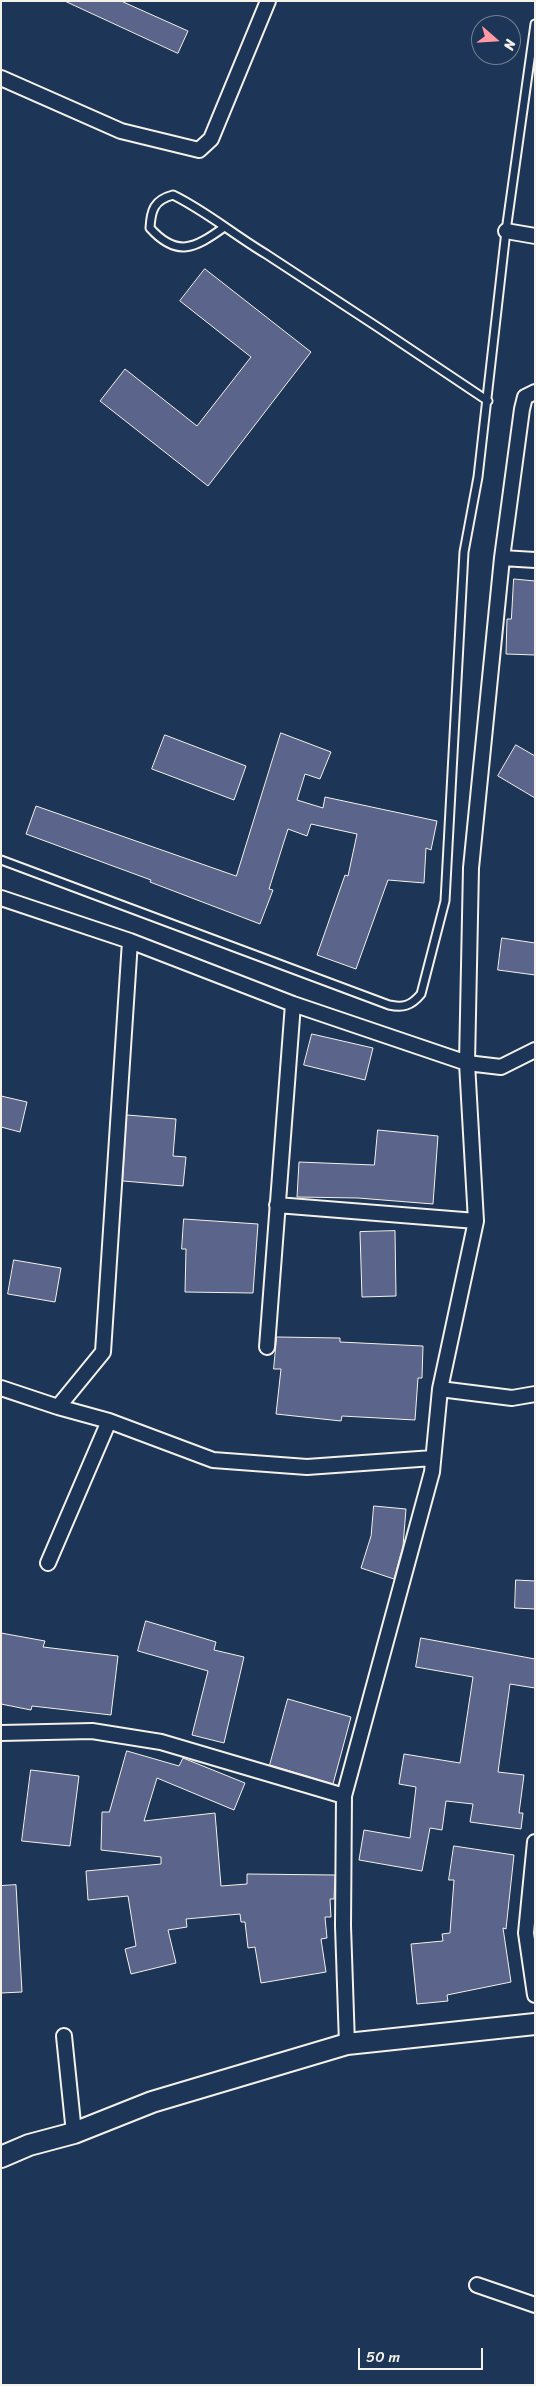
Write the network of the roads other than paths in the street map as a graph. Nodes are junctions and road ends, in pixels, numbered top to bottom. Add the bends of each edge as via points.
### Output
1 (268, 1) edge
2 (535, 24) edge
3 (1, 78) edge
4 (223, 228) junction
5 (506, 231) junction
6 (535, 236) edge
7 (535, 392) edge
8 (488, 401) junction
9 (502, 558) junction
10 (535, 560) edge
11 (1, 860) edge
12 (1, 898) edge
13 (130, 941) junction
14 (293, 1004) junction
15 (535, 1050) edge
16 (467, 1063) junction
17 (277, 1205) junction
18 (476, 1221) junction
19 (267, 1347) dead end
20 (1, 1388) edge
21 (440, 1389) junction
22 (535, 1394) edge
23 (58, 1407) junction
24 (109, 1421) junction
25 (434, 1458) junction
26 (48, 1563) dead end
27 (1, 1733) edge
28 (344, 1796) junction
29 (535, 1842) edge
30 (535, 1995) edge
31 (535, 2024) edge
32 (64, 2036) dead end
33 (347, 2044) junction
34 (74, 2133) junction
35 (1, 2157) edge
36 (477, 2285) dead end
37 (535, 2306) edge

1 - 3 street via 211,139 200,150 121,131
2 - 5 lane
4 - 4 lane via 200,208 173,196 162,198 151,212 150,228 162,241 180,247 192,247
4 - 8 lane
5 - 6 street
5 - 8 lane
7 - 9 street via 525,397 522,409
8 - 11 lane via 464,552 445,901 421,994 415,1002 403,1008 389,1005
9 - 10 street
9 - 16 street via 471,868
12 - 13 street
13 - 14 street
13 - 23 street via 103,1352
14 - 16 street
14 - 17 street
15 - 16 street via 501,1067
16 - 18 street
17 - 18 street
17 - 19 street
18 - 21 street
20 - 23 street
21 - 22 street via 512,1398
21 - 25 street
23 - 24 street
24 - 25 street via 213,1460 307,1467
24 - 26 street
25 - 28 street
27 - 28 street via 92,1731 160,1742
28 - 33 street via 343,1926
29 - 30 street via 526,1933
31 - 33 main road
32 - 34 street
33 - 34 main road via 152,2102
34 - 35 main road via 28,2145
36 - 37 street

